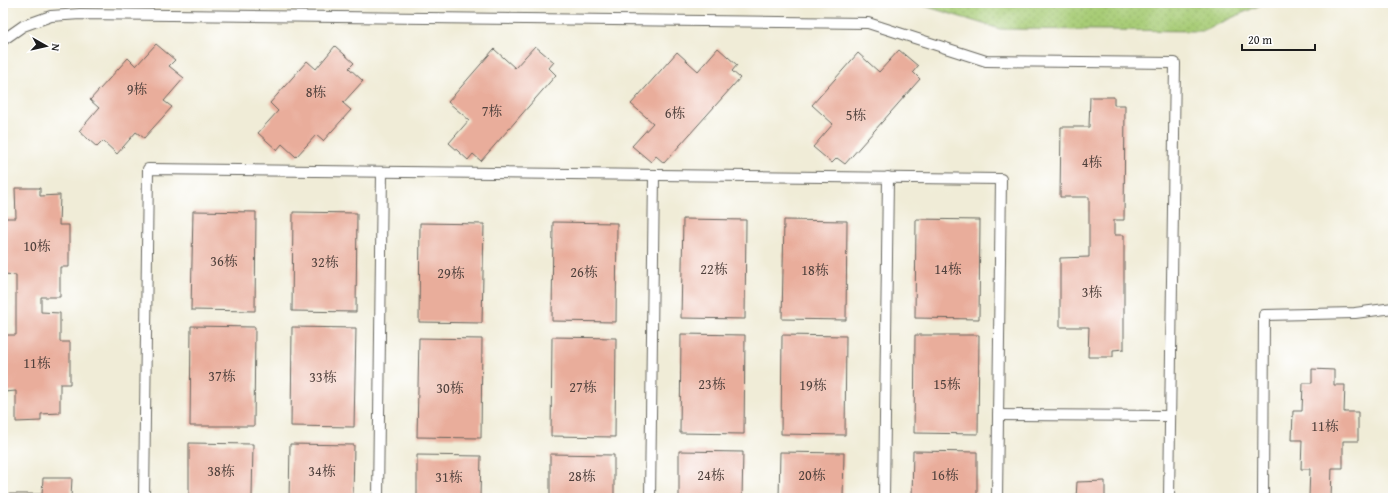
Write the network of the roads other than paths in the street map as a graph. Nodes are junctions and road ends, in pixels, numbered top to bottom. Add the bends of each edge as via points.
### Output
1 (3, 40) edge
2 (382, 172) junction
3 (654, 175) junction
4 (888, 177) junction
5 (1393, 308) edge
6 (998, 415) junction
7 (1170, 416) junction
8 (144, 498) edge
9 (378, 498) edge
10 (650, 498) edge
11 (884, 498) edge
12 (997, 498) edge
13 (1169, 498) edge
14 (1264, 498) edge

1 - 7 lane via 24,26 51,16 80,14 868,23 986,61 1175,63
2 - 3 lane
2 - 8 lane via 148,169
2 - 9 lane
3 - 4 lane
3 - 10 lane
4 - 6 lane via 1001,178
4 - 11 lane
5 - 14 lane via 1264,315
6 - 7 lane
6 - 12 lane
7 - 13 lane

